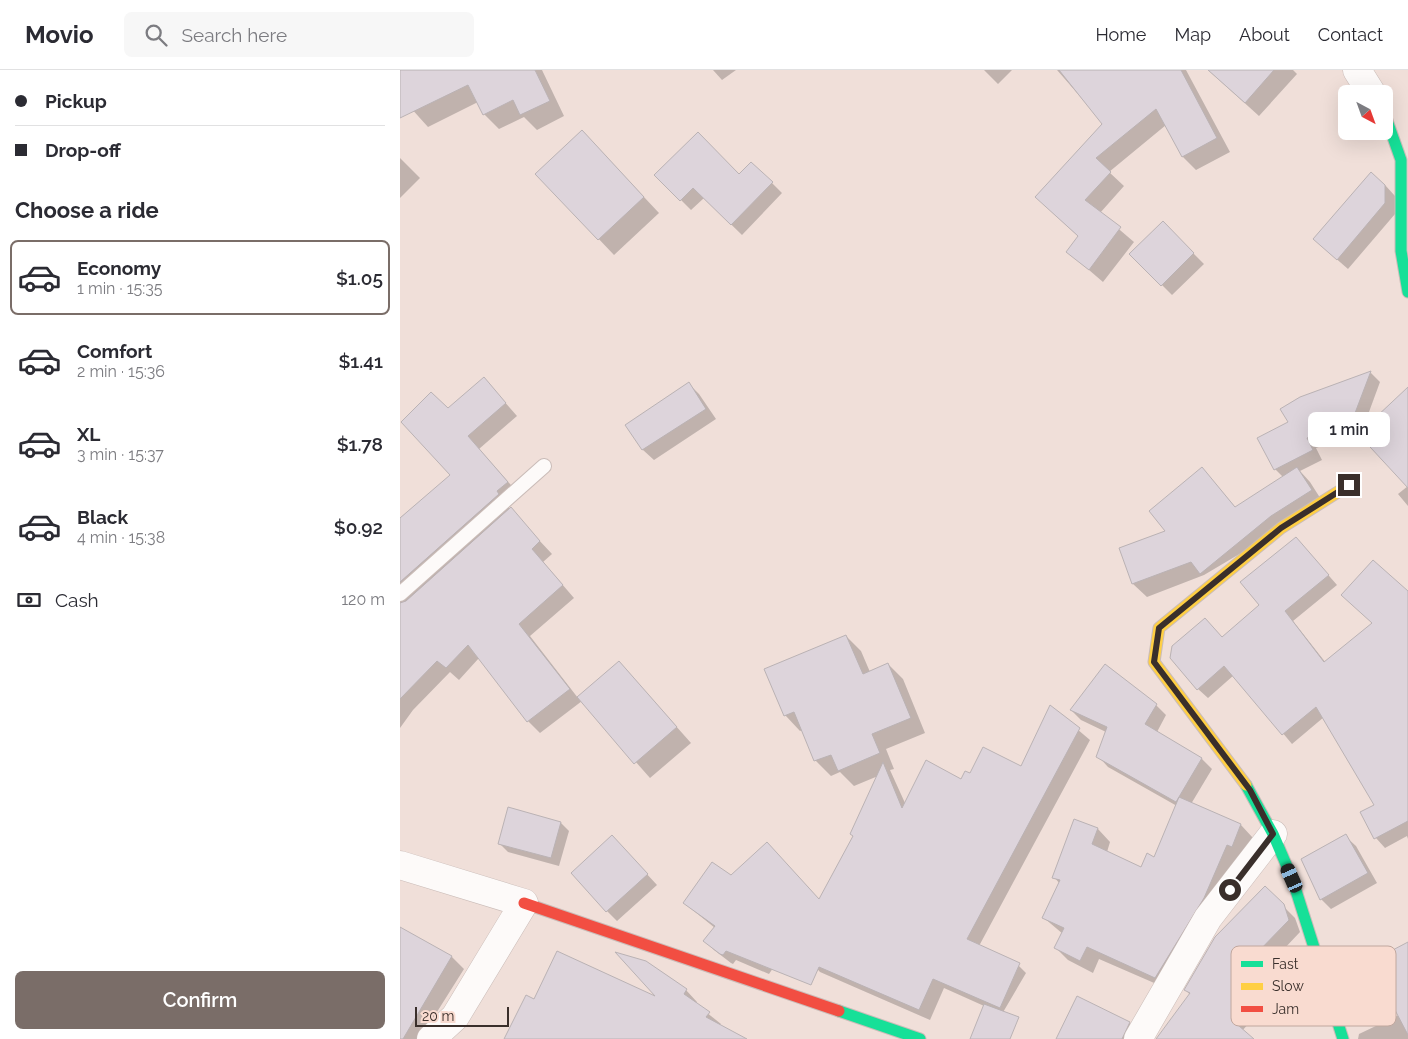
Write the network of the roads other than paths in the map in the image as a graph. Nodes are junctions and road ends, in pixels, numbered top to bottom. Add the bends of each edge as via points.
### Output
1 (1358, 70) edge
2 (1367, 85) edge
3 (1393, 137) edge
4 (1408, 292) edge
5 (544, 466) dead end
6 (1349, 485) dead end
7 (400, 594) edge
8 (1273, 834) junction
9 (400, 864) edge
10 (524, 903) junction
11 (1314, 946) edge
12 (1339, 1026) edge
13 (917, 1038) edge
14 (431, 1039) edge
15 (1138, 1039) edge
16 (1343, 1039) edge

1 - 2 street
3 - 4 street via 1401,160 1401,251
5 - 7 lane
6 - 8 street via 1281,528 1159,628 1154,662 1250,790
8 - 11 street via 1292,878
8 - 15 street via 1208,918
9 - 10 street
10 - 13 street
10 - 14 street via 455,1017
12 - 16 street

